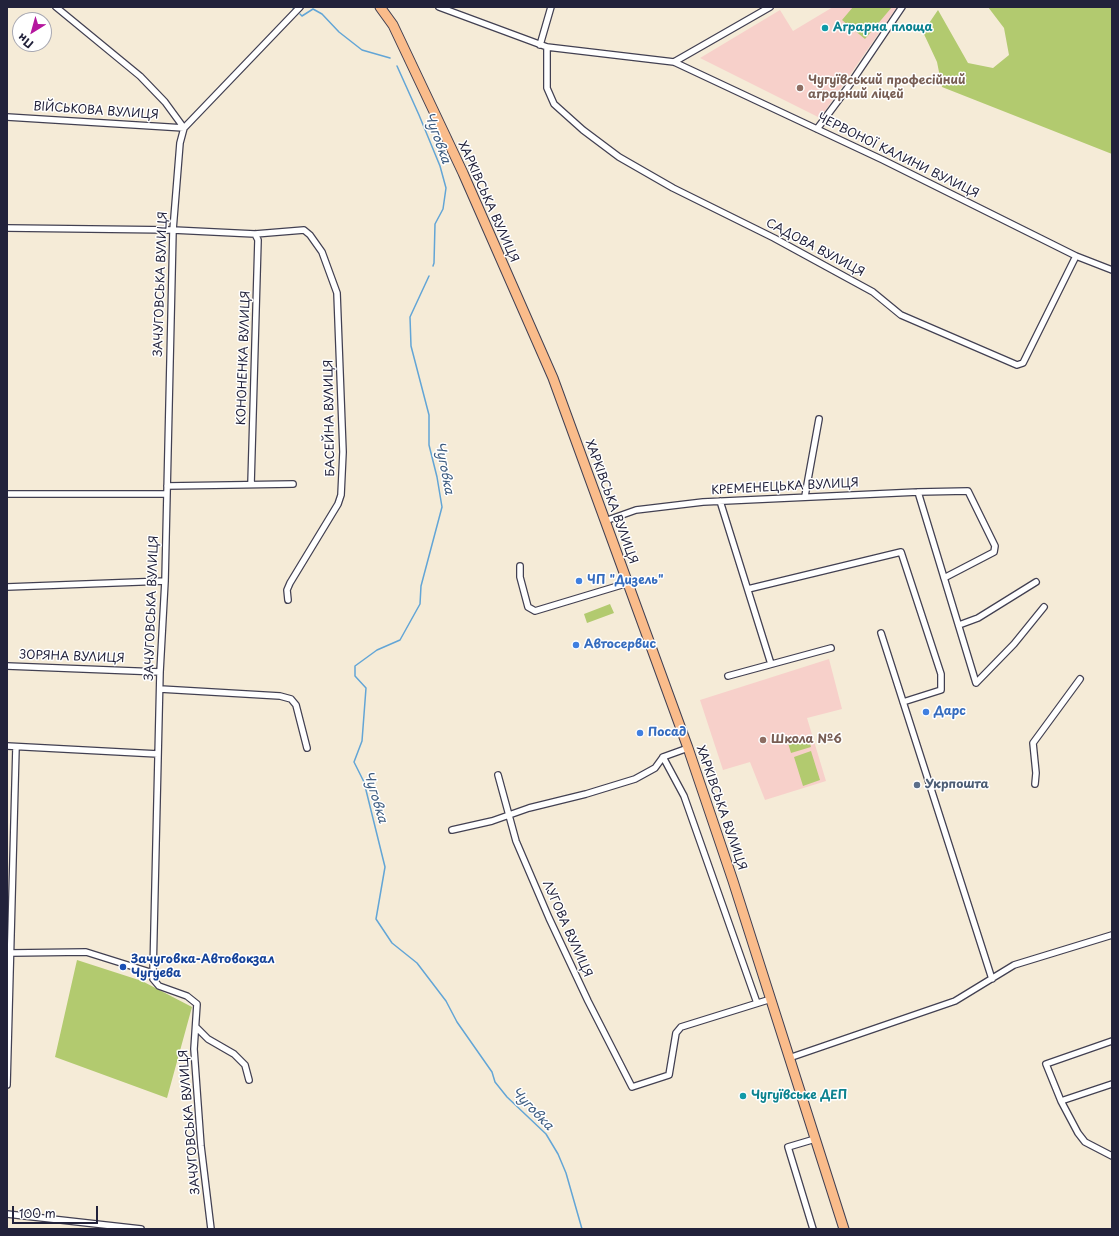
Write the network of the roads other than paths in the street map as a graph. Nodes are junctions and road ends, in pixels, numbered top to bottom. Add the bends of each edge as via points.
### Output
1 (56, 7) edge
2 (300, 7) edge
3 (380, 7) edge
4 (439, 7) edge
5 (551, 7) edge
6 (770, 7) edge
7 (902, 7) edge
8 (540, 46) junction
9 (547, 47) junction
10 (674, 62) junction
11 (7, 117) edge
12 (184, 128) junction
13 (817, 129) junction
14 (7, 228) edge
15 (173, 230) junction
16 (255, 234) junction
17 (1076, 256) junction
18 (1112, 270) edge
19 (819, 419) dead end
20 (251, 484) junction
21 (294, 484) dead end
22 (166, 486) junction
23 (918, 492) junction
24 (7, 494) edge
25 (167, 494) junction
26 (805, 496) junction
27 (720, 501) junction
28 (606, 521) junction
29 (520, 566) dead end
30 (944, 578) junction
31 (165, 581) junction
32 (1036, 582) dead end
33 (628, 583) junction
34 (7, 587) edge
35 (748, 589) junction
36 (288, 600) dead end
37 (1044, 607) dead end
38 (959, 626) junction
39 (881, 633) dead end
40 (831, 648) dead end
41 (771, 664) junction
42 (7, 666) edge
43 (160, 672) junction
44 (728, 676) dead end
45 (1080, 679) dead end
46 (160, 689) junction
47 (903, 702) junction
48 (7, 746) edge
49 (16, 747) junction
50 (307, 748) dead end
51 (688, 748) junction
52 (158, 754) junction
53 (663, 757) junction
54 (498, 775) dead end
55 (1035, 784) dead end
56 (509, 815) junction
57 (452, 830) dead end
58 (1112, 935) edge
59 (11, 953) junction
60 (153, 972) junction
61 (992, 979) junction
62 (771, 999) junction
63 (757, 1003) junction
64 (196, 1027) junction
65 (1112, 1041) edge
66 (789, 1058) junction
67 (249, 1080) dead end
68 (1112, 1084) edge
69 (7, 1085) edge
70 (1061, 1101) junction
71 (814, 1139) junction
72 (1112, 1156) edge
73 (7, 1214) edge
74 (141, 1229) edge
75 (211, 1229) edge
76 (813, 1229) edge
77 (844, 1229) edge

1 - 12 street via 140,76 165,102
2 - 12 street
3 - 28 highway, ХАРКІВСЬКА ВУЛИЦЯ via 393,25 463,173 553,378
4 - 8 street, ЧЕРВОНОЇ КАЛИНИ ВУЛИЦЯ
5 - 8 street
6 - 10 street
7 - 13 street
8 - 9 street, ЧЕРВОНОЇ КАЛИНИ ВУЛИЦЯ
9 - 10 street, ЧЕРВОНОЇ КАЛИНИ ВУЛИЦЯ
9 - 17 street, САДОВА ВУЛИЦЯ via 547,88 554,104 619,157 867,289 901,315 1017,365 1023,363
10 - 13 street, ЧЕРВОНОЇ КАЛИНИ ВУЛИЦЯ
11 - 12 street, ВІЙСЬКОВА ВУЛИЦЯ
12 - 15 street, ЗАЧУГОВСЬКА ВУЛИЦЯ via 180,144
13 - 17 street, ЧЕРВОНОЇ КАЛИНИ ВУЛИЦЯ
14 - 15 street
15 - 16 street
15 - 22 street, ЗАЧУГОВСЬКА ВУЛИЦЯ
16 - 20 street, КОНОНЕНКА ВУЛИЦЯ via 258,240
16 - 36 street, БАСЕЙНА ВУЛИЦЯ via 304,230 322,252 337,293 343,452 341,495 290,583 287,590
17 - 18 street, ЧЕРВОНОЇ КАЛИНИ ВУЛИЦЯ
19 - 26 street
20 - 21 street
20 - 22 street
22 - 25 street, ЗАЧУГОВСЬКА ВУЛИЦЯ
23 - 26 street, КРЕМЕНЕЦЬКА ВУЛИЦЯ
23 - 30 street
23 - 30 street, КРЕМЕНЕЦЬКА ВУЛИЦЯ via 968,491 995,546 994,552
24 - 25 street
25 - 31 street, ЗАЧУГОВСЬКА ВУЛИЦЯ
26 - 27 street, КРЕМЕНЕЦЬКА ВУЛИЦЯ
27 - 28 street, КРЕМЕНЕЦЬКА ВУЛИЦЯ via 636,510
27 - 35 street
28 - 33 highway, ХАРКІВСЬКА ВУЛИЦЯ
29 - 33 street via 520,577 528,607 535,610
30 - 38 street
31 - 34 street
31 - 43 street, ЗАЧУГОВСЬКА ВУЛИЦЯ
32 - 38 street via 978,618
33 - 51 highway, ХАРКІВСЬКА ВУЛИЦЯ
35 - 41 street
35 - 47 street via 901,552 942,674 941,690
37 - 38 street via 1014,644 976,683
39 - 47 street
40 - 41 street
41 - 44 street
42 - 43 street, ЗОРЯНА ВУЛИЦЯ
43 - 46 street, ЗАЧУГОВСЬКА ВУЛИЦЯ
45 - 55 street via 1032,743
46 - 50 street via 280,696 291,699 296,704
46 - 52 street, ЗАЧУГОВСЬКА ВУЛИЦЯ
47 - 61 street
48 - 49 street
49 - 52 street
49 - 59 street
51 - 53 street
51 - 62 highway, ХАРКІВСЬКА ВУЛИЦЯ
52 - 60 street, ЗАЧУГОВСЬКА ВУЛИЦЯ
53 - 56 street via 646,775
53 - 63 street via 684,796
54 - 56 street, ЛУГОВА ВУЛИЦЯ
56 - 57 street via 492,822
56 - 63 street, ЛУГОВА ВУЛИЦЯ via 516,842 549,918 632,1087 669,1075 676,1033 681,1027
58 - 61 street via 1014,965
59 - 60 street via 86,952
59 - 69 street
60 - 64 street, ЗАЧУГОВСЬКА ВУЛИЦЯ via 153,979 159,986 187,996 197,1004
61 - 66 street via 955,1001
62 - 63 street
62 - 66 highway, ХАРКІВСЬКА ВУЛИЦЯ
64 - 67 street via 208,1039 234,1054 245,1065
64 - 75 street, ЗАЧУГОВСЬКА ВУЛИЦЯ via 195,1057 201,1146
65 - 70 street via 1046,1064
66 - 71 highway, ХАРКІВСЬКА ВУЛИЦЯ
68 - 70 street
70 - 72 street via 1085,1142
71 - 76 street via 788,1147
71 - 77 highway, ХАРКІВСЬКА ВУЛИЦЯ
73 - 74 street

